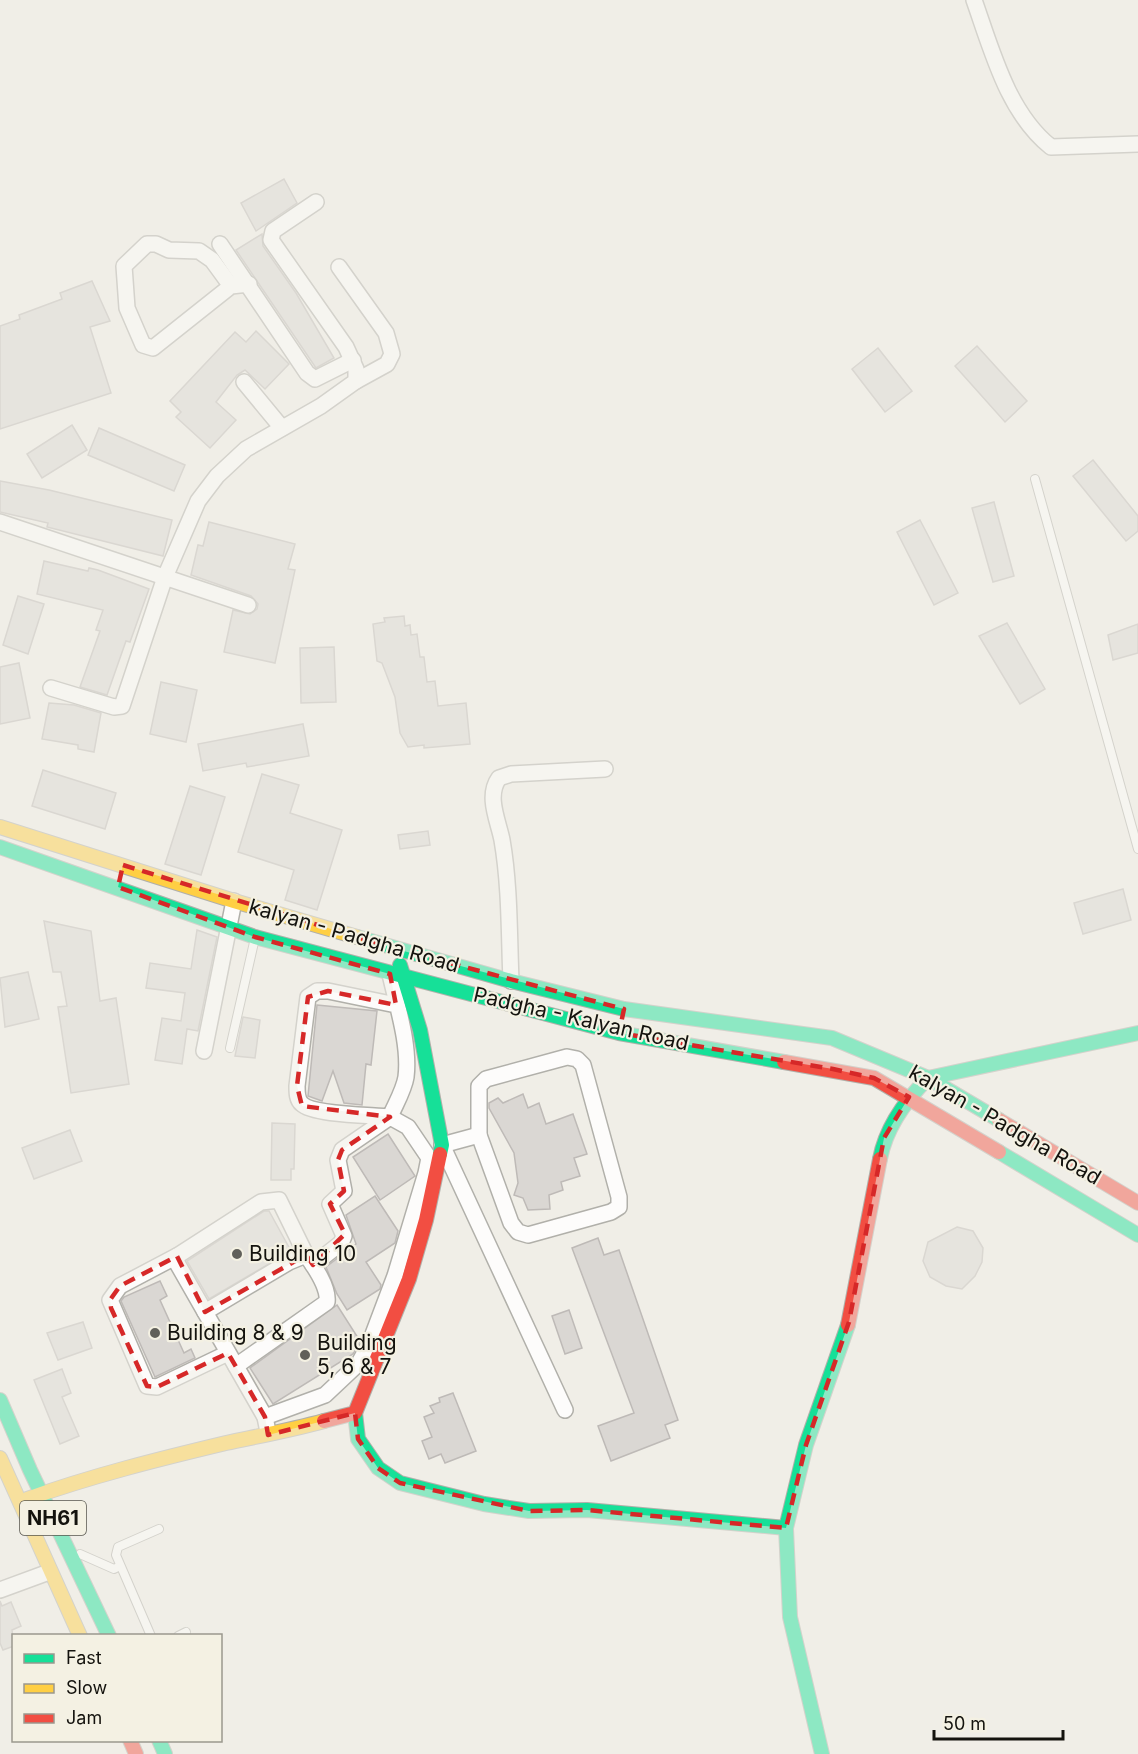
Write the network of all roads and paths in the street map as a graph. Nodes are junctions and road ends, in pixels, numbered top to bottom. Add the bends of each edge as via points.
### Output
1 (974, 0) edge
2 (1138, 144) edge
3 (316, 202) dead end
4 (220, 244) dead end
5 (339, 267) dead end
6 (249, 284) junction
7 (231, 286) junction
8 (353, 360) junction
9 (315, 379) junction
10 (356, 381) junction
11 (244, 382) dead end
12 (321, 406) junction
13 (282, 428) junction
14 (1035, 479) dead end
15 (0, 522) edge
16 (165, 577) junction
17 (248, 605) dead end
18 (51, 688) dead end
19 (605, 769) dead end
20 (6, 829) edge
21 (3, 848) edge
22 (1138, 849) edge
23 (123, 865) junction
24 (118, 887) junction
25 (234, 901) junction
26 (228, 926) junction
27 (255, 937) junction
28 (396, 949) junction
29 (397, 976) junction
30 (511, 981) junction
31 (396, 1005) junction
32 (624, 1009) junction
33 (619, 1033) junction
34 (1138, 1033) edge
35 (230, 1047) dead end
36 (204, 1051) dead end
37 (928, 1078) junction
38 (909, 1097) junction
39 (390, 1117) junction
40 (479, 1136) junction
41 (442, 1145) junction
42 (1138, 1203) edge
43 (1138, 1235) edge
44 (177, 1256) junction
45 (310, 1260) junction
46 (206, 1312) junction
47 (232, 1359) junction
48 (0, 1400) edge
49 (565, 1410) dead end
50 (355, 1413) junction
51 (265, 1417) junction
52 (268, 1436) junction
53 (0, 1458) edge
54 (30, 1470) junction
55 (3, 1476) edge
56 (42, 1494) junction
57 (19, 1502) junction
58 (786, 1528) junction
59 (159, 1529) dead end
60 (69, 1550) junction
61 (120, 1566) junction
62 (49, 1572) junction
63 (0, 1590) edge
64 (186, 1632) dead end
65 (80, 1634) edge
66 (109, 1634) edge
67 (151, 1634) edge
68 (181, 1634) edge
69 (822, 1754) edge

1 - 2 street via 1015,103 1033,133 1051,147
3 - 8 street via 273,231 271,240
4 - 6 street
5 - 10 street via 386,333 392,354 387,364
6 - 7 street
6 - 9 street
7 - 7 street via 153,348 143,345 127,308 124,266 147,244 169,250 199,250 212,260
8 - 9 street
8 - 10 street
9 - 12 street
10 - 12 street
11 - 13 street
12 - 13 street
13 - 16 street via 246,449 204,493
14 - 22 lane
15 - 16 street
16 - 17 street
16 - 18 street via 122,706 114,708
19 - 30 street via 512,774 499,778 493,786 502,842
20 - 21 main road
20 - 23 main road, kalyan - Padgha Road
21 - 24 main road, Padgha - Kalyan Road
23 - 24 main road
23 - 25 main road, kalyan - Padgha Road
24 - 26 main road, Padgha - Kalyan Road
25 - 26 street
25 - 28 main road, kalyan - Padgha Road
26 - 27 main road, Padgha - Kalyan Road
26 - 36 street
27 - 29 main road, Padgha - Kalyan Road
27 - 35 lane
28 - 29 main road
28 - 30 main road, kalyan - Padgha Road
29 - 31 street
29 - 33 main road, Padgha - Kalyan Road
29 - 41 main road via 420,1030
30 - 32 main road, kalyan - Padgha Road
31 - 39 street via 406,1079
31 - 39 street via 328,991 317,991 308,997 297,1086 298,1098 309,1108
32 - 33 main road
32 - 37 main road, kalyan - Padgha Road via 832,1038
33 - 38 main road, Padgha - Kalyan Road via 874,1078
34 - 37 main road
37 - 38 main road
37 - 42 main road, kalyan - Padgha Road
38 - 43 main road, Padgha - Kalyan Road
38 - 58 main road via 884,1138 849,1322 807,1445
39 - 45 street via 342,1150 338,1160 344,1191 330,1204 344,1236 341,1243
39 - 51 street via 408,1127 429,1158 395,1276 369,1345 359,1363 325,1395
40 - 40 street via 518,1232 528,1235 619,1207 583,1065 577,1059 567,1057 486,1079 479,1086 477,1099
40 - 41 street
41 - 49 street
41 - 50 main road via 409,1279
44 - 45 street via 261,1202 279,1200
44 - 46 street via 177,1263
44 - 47 street via 120,1286 110,1300 147,1386 157,1387
45 - 46 street via 289,1262
45 - 47 street via 326,1291 327,1302
46 - 47 street
47 - 51 street
48 - 54 main road, NH61
50 - 52 main road
50 - 58 main road via 358,1439 378,1468 400,1483 484,1504 529,1510 587,1510
51 - 52 street
52 - 56 main road via 227,1443
53 - 55 main road, NH61
54 - 55 main road
54 - 56 main road, NH61
55 - 57 main road, NH61
56 - 57 main road
56 - 60 main road, NH61
57 - 62 main road, NH61
58 - 69 main road via 790,1617
59 - 61 lane via 118,1547
60 - 61 lane via 114,1569
60 - 66 main road, NH61
61 - 67 lane
62 - 63 street
62 - 65 main road, NH61
64 - 68 lane

